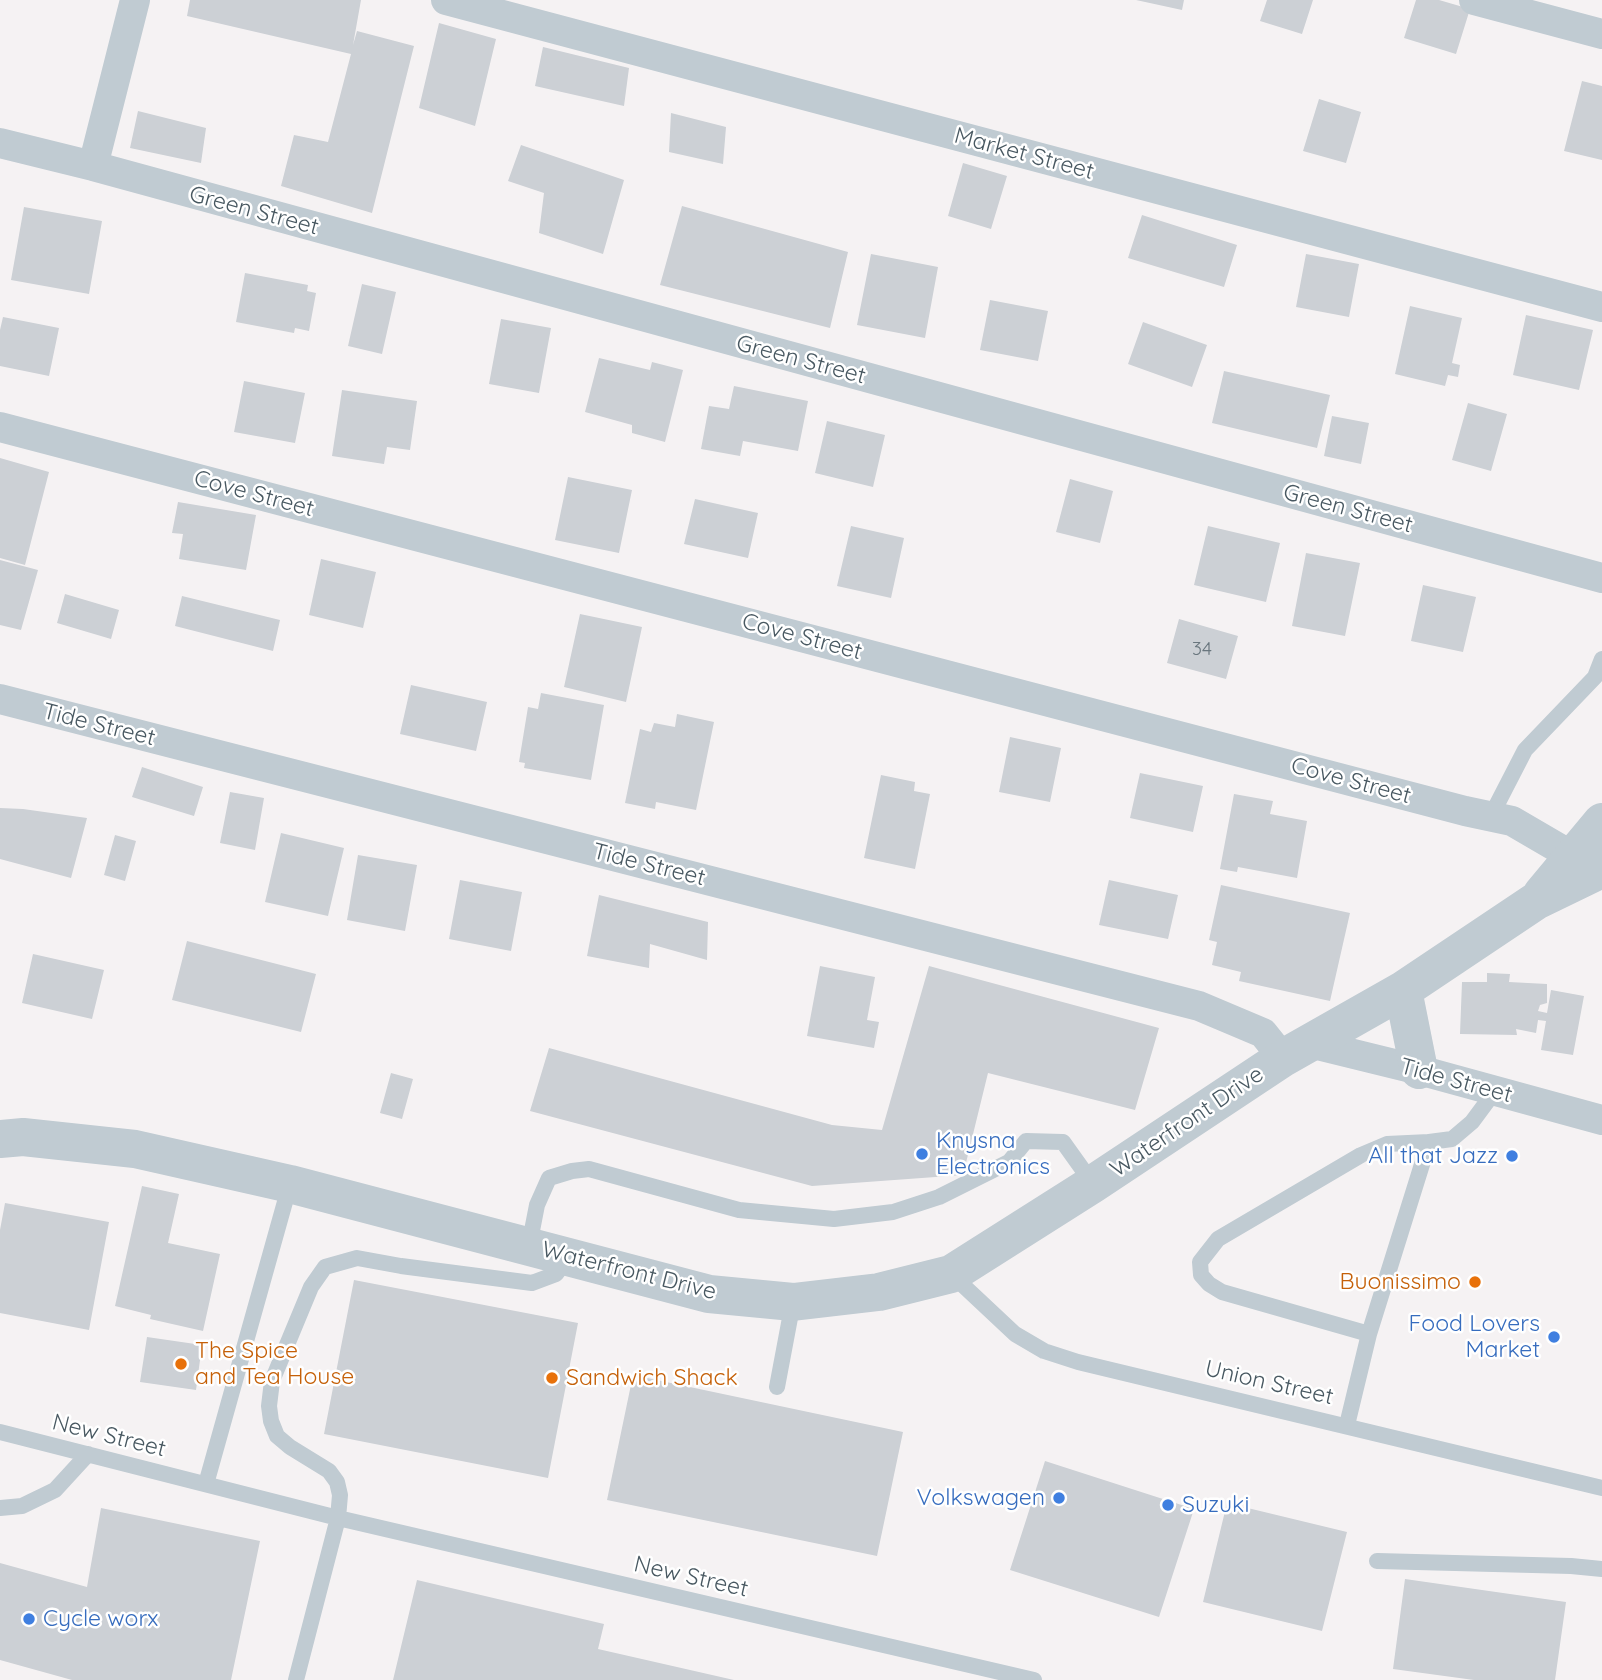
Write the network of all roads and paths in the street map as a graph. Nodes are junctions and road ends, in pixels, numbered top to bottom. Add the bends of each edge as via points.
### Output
1 (135, 0) edge
2 (446, 0) edge
3 (1474, 0) edge
4 (1602, 34) edge
5 (0, 143) edge
6 (93, 166) junction
7 (1602, 307) edge
8 (0, 427) edge
9 (1602, 578) edge
10 (1602, 659) edge
11 (0, 699) edge
12 (1491, 816) junction
13 (1602, 822) edge
14 (1588, 866) edge
15 (1403, 990) junction
16 (1296, 1051) junction
17 (1419, 1070) junction
18 (1495, 1091) junction
19 (1602, 1120) edge
20 (0, 1139) edge
21 (1429, 1142) junction
22 (289, 1184) junction
23 (1093, 1185) junction
24 (529, 1246) junction
25 (568, 1258) junction
26 (951, 1274) junction
27 (793, 1301) junction
28 (1369, 1334) junction
29 (777, 1387) dead end
30 (1347, 1425) junction
31 (0, 1432) edge
32 (89, 1454) junction
33 (206, 1484) junction
34 (1602, 1488) edge
35 (0, 1508) edge
36 (338, 1518) junction
37 (1377, 1561) dead end
38 (1602, 1569) edge
39 (296, 1680) edge
40 (1034, 1680) edge

1 - 6 street
2 - 7 street, Market Street
3 - 4 street
5 - 6 street, Green Street
6 - 9 street, Green Street
8 - 12 street, Cove Street
10 - 12 lane via 1595,677 1525,750
11 - 16 street, Tide Street via 1199,1006
12 - 14 street, Cove Street via 1512,821
13 - 14 street, Waterfront Drive
14 - 15 street, Waterfront Drive
15 - 16 street, Waterfront Drive
15 - 17 street
16 - 17 street, Tide Street
16 - 23 street, Waterfront Drive
17 - 18 street, Tide Street
18 - 19 street, Tide Street
18 - 21 lane via 1452,1139
20 - 22 street, Waterfront Drive via 23,1137 135,1149
21 - 28 lane
21 - 28 lane via 1387,1144 1361,1155 1217,1239 1200,1262 1201,1275 1222,1292
22 - 24 street, Waterfront Drive
22 - 33 lane
23 - 24 lane via 1063,1142 1026,1141 1009,1162 939,1197 892,1212 834,1219 739,1210 589,1169 550,1178 537,1205
23 - 26 street, Waterfront Drive
24 - 25 street, Waterfront Drive
25 - 27 street, Waterfront Drive via 709,1294
25 - 36 lane via 556,1274 532,1283 357,1258 325,1267 311,1287 272,1381 269,1406 277,1436 329,1471 337,1482
26 - 27 street, Waterfront Drive via 879,1292
26 - 30 lane, Union Street via 1016,1334 1044,1351
27 - 29 lane
28 - 30 lane
30 - 34 lane, Union Street
31 - 32 lane, New Street
32 - 33 lane, New Street
32 - 35 lane via 55,1490 23,1506
33 - 36 lane, New Street
36 - 39 lane
36 - 40 lane, New Street
37 - 38 lane

